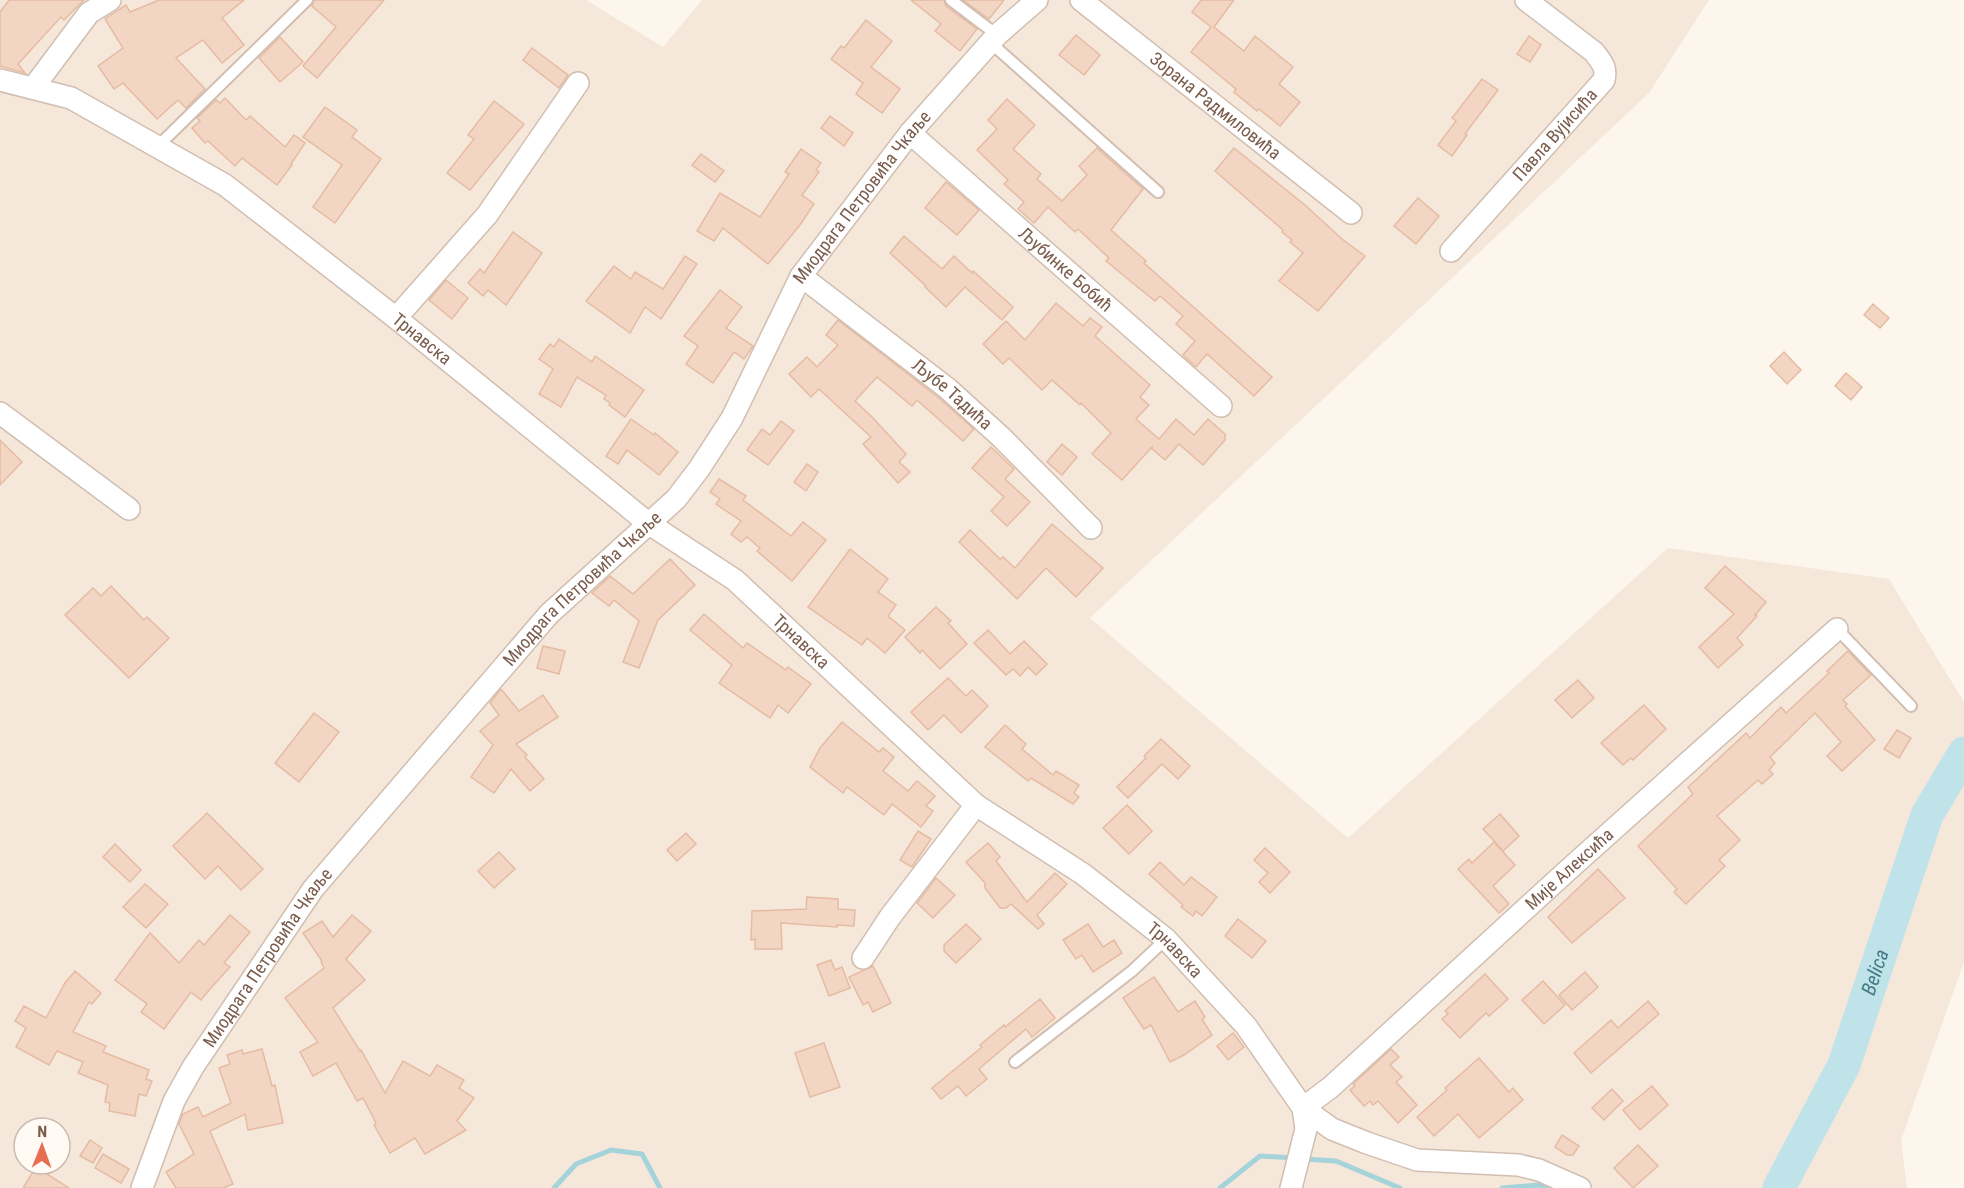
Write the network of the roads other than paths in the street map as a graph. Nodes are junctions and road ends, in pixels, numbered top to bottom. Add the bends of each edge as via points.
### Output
1 (110, 0) edge
2 (307, 0) edge
3 (951, 0) edge
4 (1037, 0) edge
5 (1081, 0) edge
6 (1526, 0) edge
7 (994, 39) junction
8 (0, 80) edge
9 (579, 83) dead end
10 (33, 88) junction
11 (910, 133) junction
12 (157, 147) junction
13 (1158, 192) dead end
14 (1351, 213) dead end
15 (1452, 250) dead end
16 (801, 276) junction
17 (396, 318) junction
18 (1221, 406) dead end
19 (0, 413) edge
20 (129, 509) dead end
21 (648, 523) junction
22 (1091, 528) dead end
23 (1837, 629) joint
24 (1911, 706) dead end
25 (976, 805) junction
26 (1166, 939) junction
27 (863, 958) dead end
28 (1015, 1062) dead end
29 (1303, 1108) junction
30 (142, 1188) edge
31 (1291, 1188) edge
32 (1580, 1188) edge

1 - 10 street via 89,13
2 - 12 lane
3 - 7 lane
4 - 7 street, Миодрага Петровића Чкаље
5 - 14 street, Зорана Радмиловића
6 - 15 street, Павла Вујисића via 1594,52 1606,71 1604,80
7 - 11 street, Миодрага Петровића Чкаље
7 - 13 lane
8 - 10 street, Трнавска
9 - 17 street via 487,215
10 - 12 street, Трнавска via 71,98
11 - 16 street, Миодрага Петровића Чкаље
11 - 18 street, Љубинке Бобић
12 - 17 street, Трнавска via 225,185
16 - 21 street, Миодрага Петровића Чкаље via 732,418 676,499
16 - 22 street, Љубе Тадића via 947,388
17 - 21 street, Трнавска
19 - 20 street
21 - 25 street, Трнавска via 735,580
21 - 30 street, Миодрага Петровића Чкаље via 549,614 313,889 193,1067 174,1101
23 - 24 lane
23 - 29 street, Мије Алексића via 1340,1079
25 - 26 street, Трнавска via 1083,874
25 - 27 street
26 - 28 lane via 1132,971
26 - 29 street, Трнавска via 1246,1026
29 - 31 street via 1306,1129
29 - 32 street, Трнавска via 1332,1129 1417,1160 1518,1165

